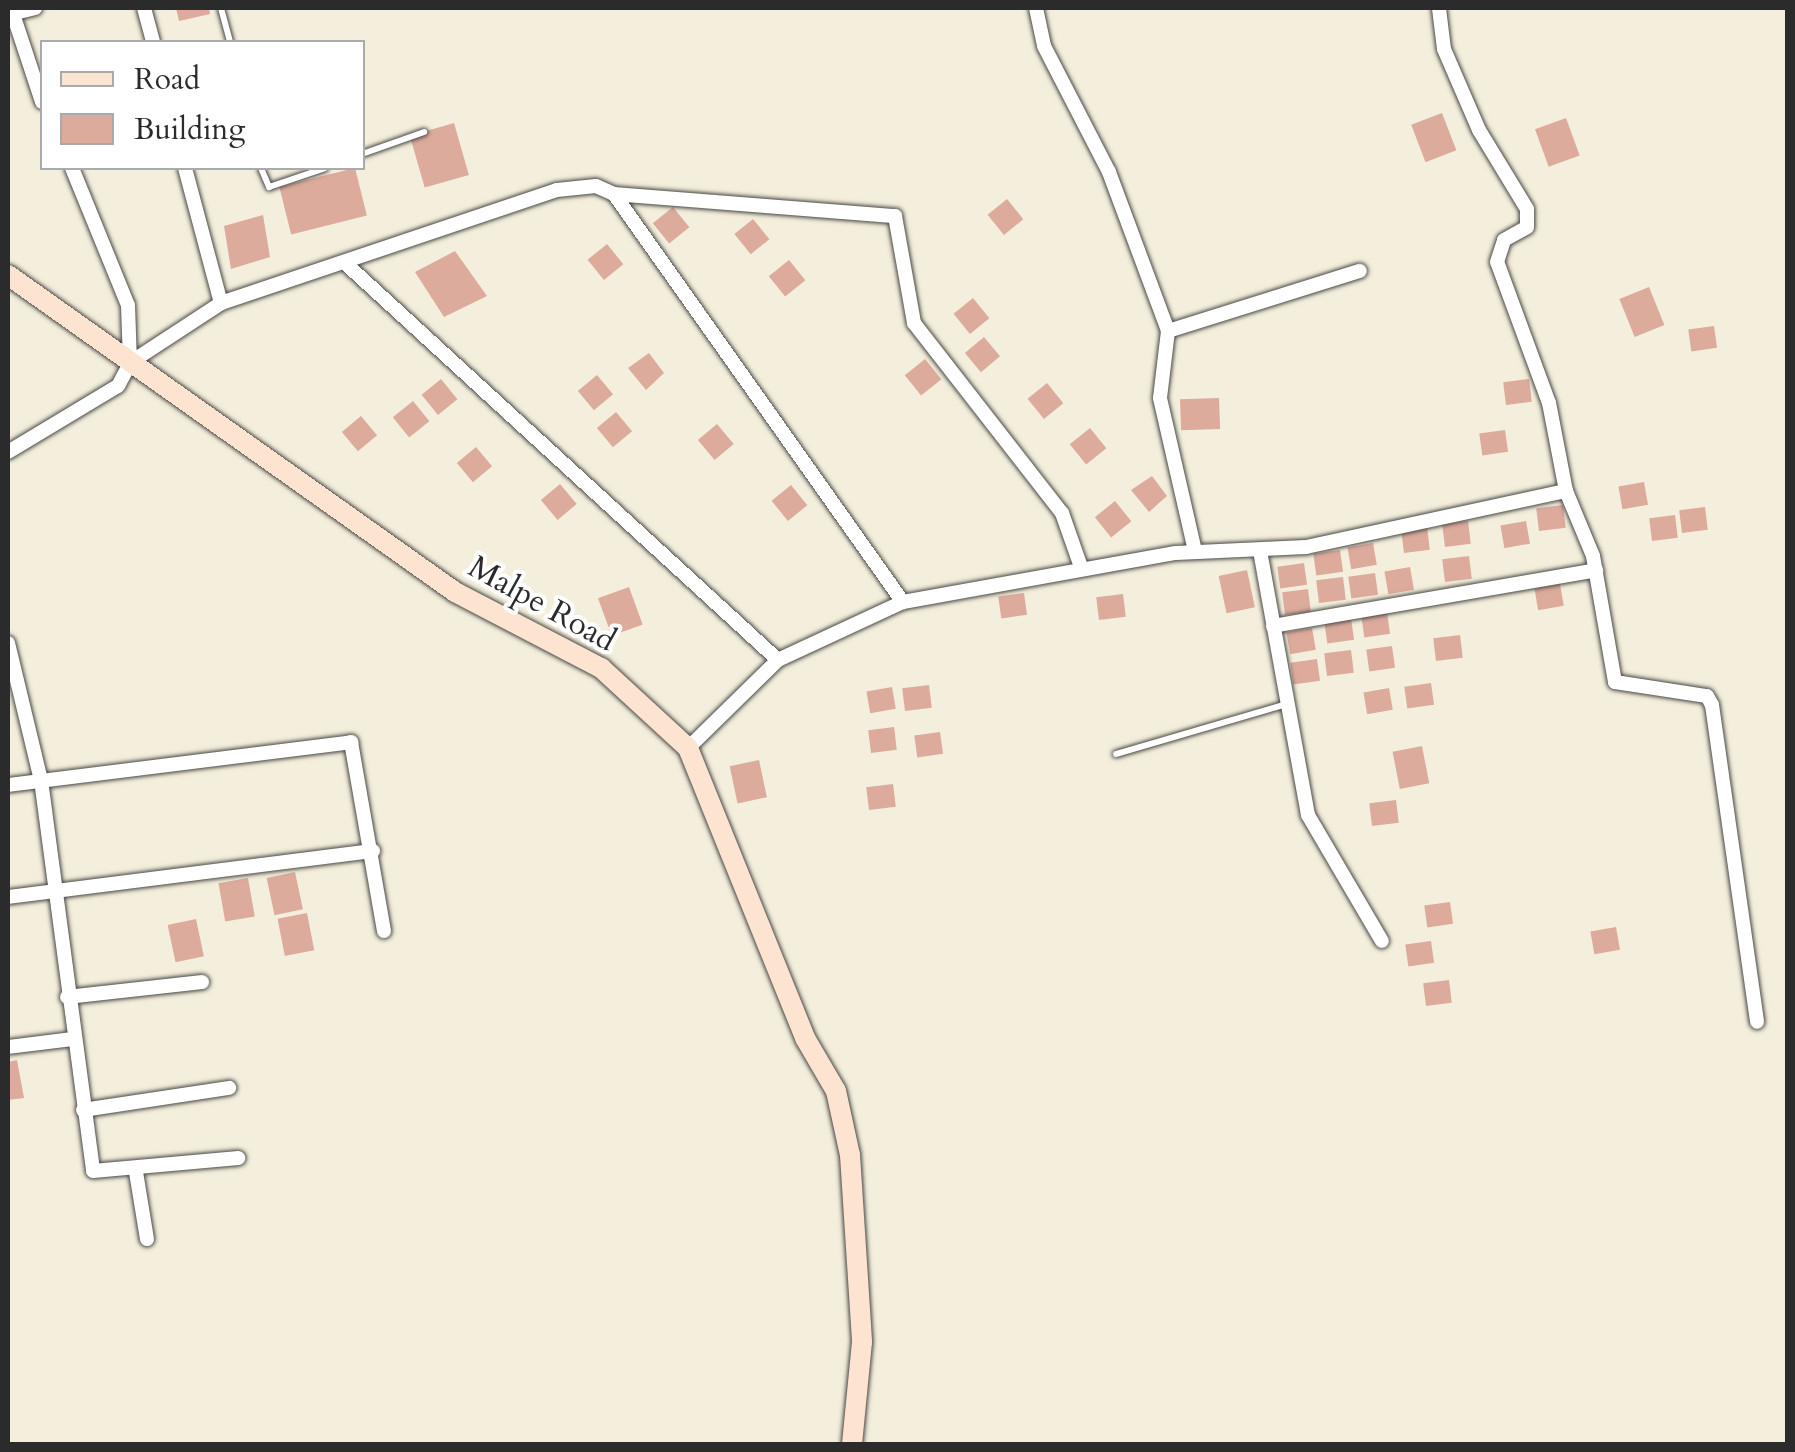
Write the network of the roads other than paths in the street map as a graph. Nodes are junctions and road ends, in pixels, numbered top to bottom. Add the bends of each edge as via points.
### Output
1 (35, 8) edge
2 (144, 8) edge
3 (221, 8) edge
4 (1036, 8) edge
5 (1438, 8) edge
6 (11, 11) edge
7 (152, 40) edge
8 (229, 40) edge
9 (40, 96) edge
10 (424, 132) dead end
11 (365, 153) edge
12 (73, 170) edge
13 (187, 170) edge
14 (262, 170) edge
15 (319, 170) edge
16 (614, 194) junction
17 (345, 264) junction
18 (1360, 270) dead end
19 (8, 275) edge
20 (221, 303) junction
21 (1168, 331) junction
22 (130, 361) junction
23 (8, 452) edge
24 (1566, 491) junction
25 (1195, 551) junction
26 (1260, 551) junction
27 (1081, 567) junction
28 (1596, 570) junction
29 (903, 602) junction
30 (1272, 626) junction
31 (8, 643) edge
32 (778, 660) junction
33 (12, 678) edge
34 (1287, 704) junction
35 (688, 748) junction
36 (1116, 754) dead end
37 (41, 780) junction
38 (8, 785) edge
39 (374, 851) junction
40 (56, 891) junction
41 (8, 897) edge
42 (384, 931) dead end
43 (1382, 941) dead end
44 (202, 982) dead end
45 (67, 998) junction
46 (1757, 1022) dead end
47 (72, 1038) junction
48 (8, 1047) edge
49 (229, 1088) dead end
50 (83, 1110) junction
51 (238, 1158) dead end
52 (136, 1172) junction
53 (148, 1239) dead end
54 (852, 1444) edge

1 - 6 street
2 - 7 street
3 - 8 lane
4 - 21 street via 1044,46 1109,172
5 - 24 street via 1444,49 1479,130 1527,208 1528,227 1504,240 1497,262 1549,403
6 - 9 street
10 - 11 lane
12 - 22 street via 128,306
13 - 20 street
14 - 15 lane via 268,187
16 - 17 street via 556,190
16 - 27 street via 895,216 914,323 1062,513
16 - 29 street
17 - 20 street
17 - 32 street
18 - 21 street
19 - 22 street, Malpe Road
20 - 22 street
21 - 25 street via 1160,398
22 - 23 street via 118,386
22 - 35 street, Malpe Road via 455,592 601,668
24 - 26 street
24 - 28 street
25 - 26 street
25 - 27 street
26 - 30 street
27 - 29 street
28 - 30 street
28 - 46 street via 1615,682 1707,696 1712,705
29 - 32 street
30 - 34 street
31 - 33 street
32 - 35 street
33 - 37 street
34 - 36 lane
34 - 43 street via 1312,830
35 - 54 street, Malpe Road via 805,1038 836,1092 850,1155 862,1342
37 - 38 street
37 - 39 street via 351,742
37 - 40 street
39 - 40 street
39 - 42 street
40 - 41 street
40 - 45 street
44 - 45 street
45 - 47 street
47 - 48 street
47 - 50 street
49 - 50 street
50 - 52 street via 96,1176
51 - 52 street
52 - 53 street

